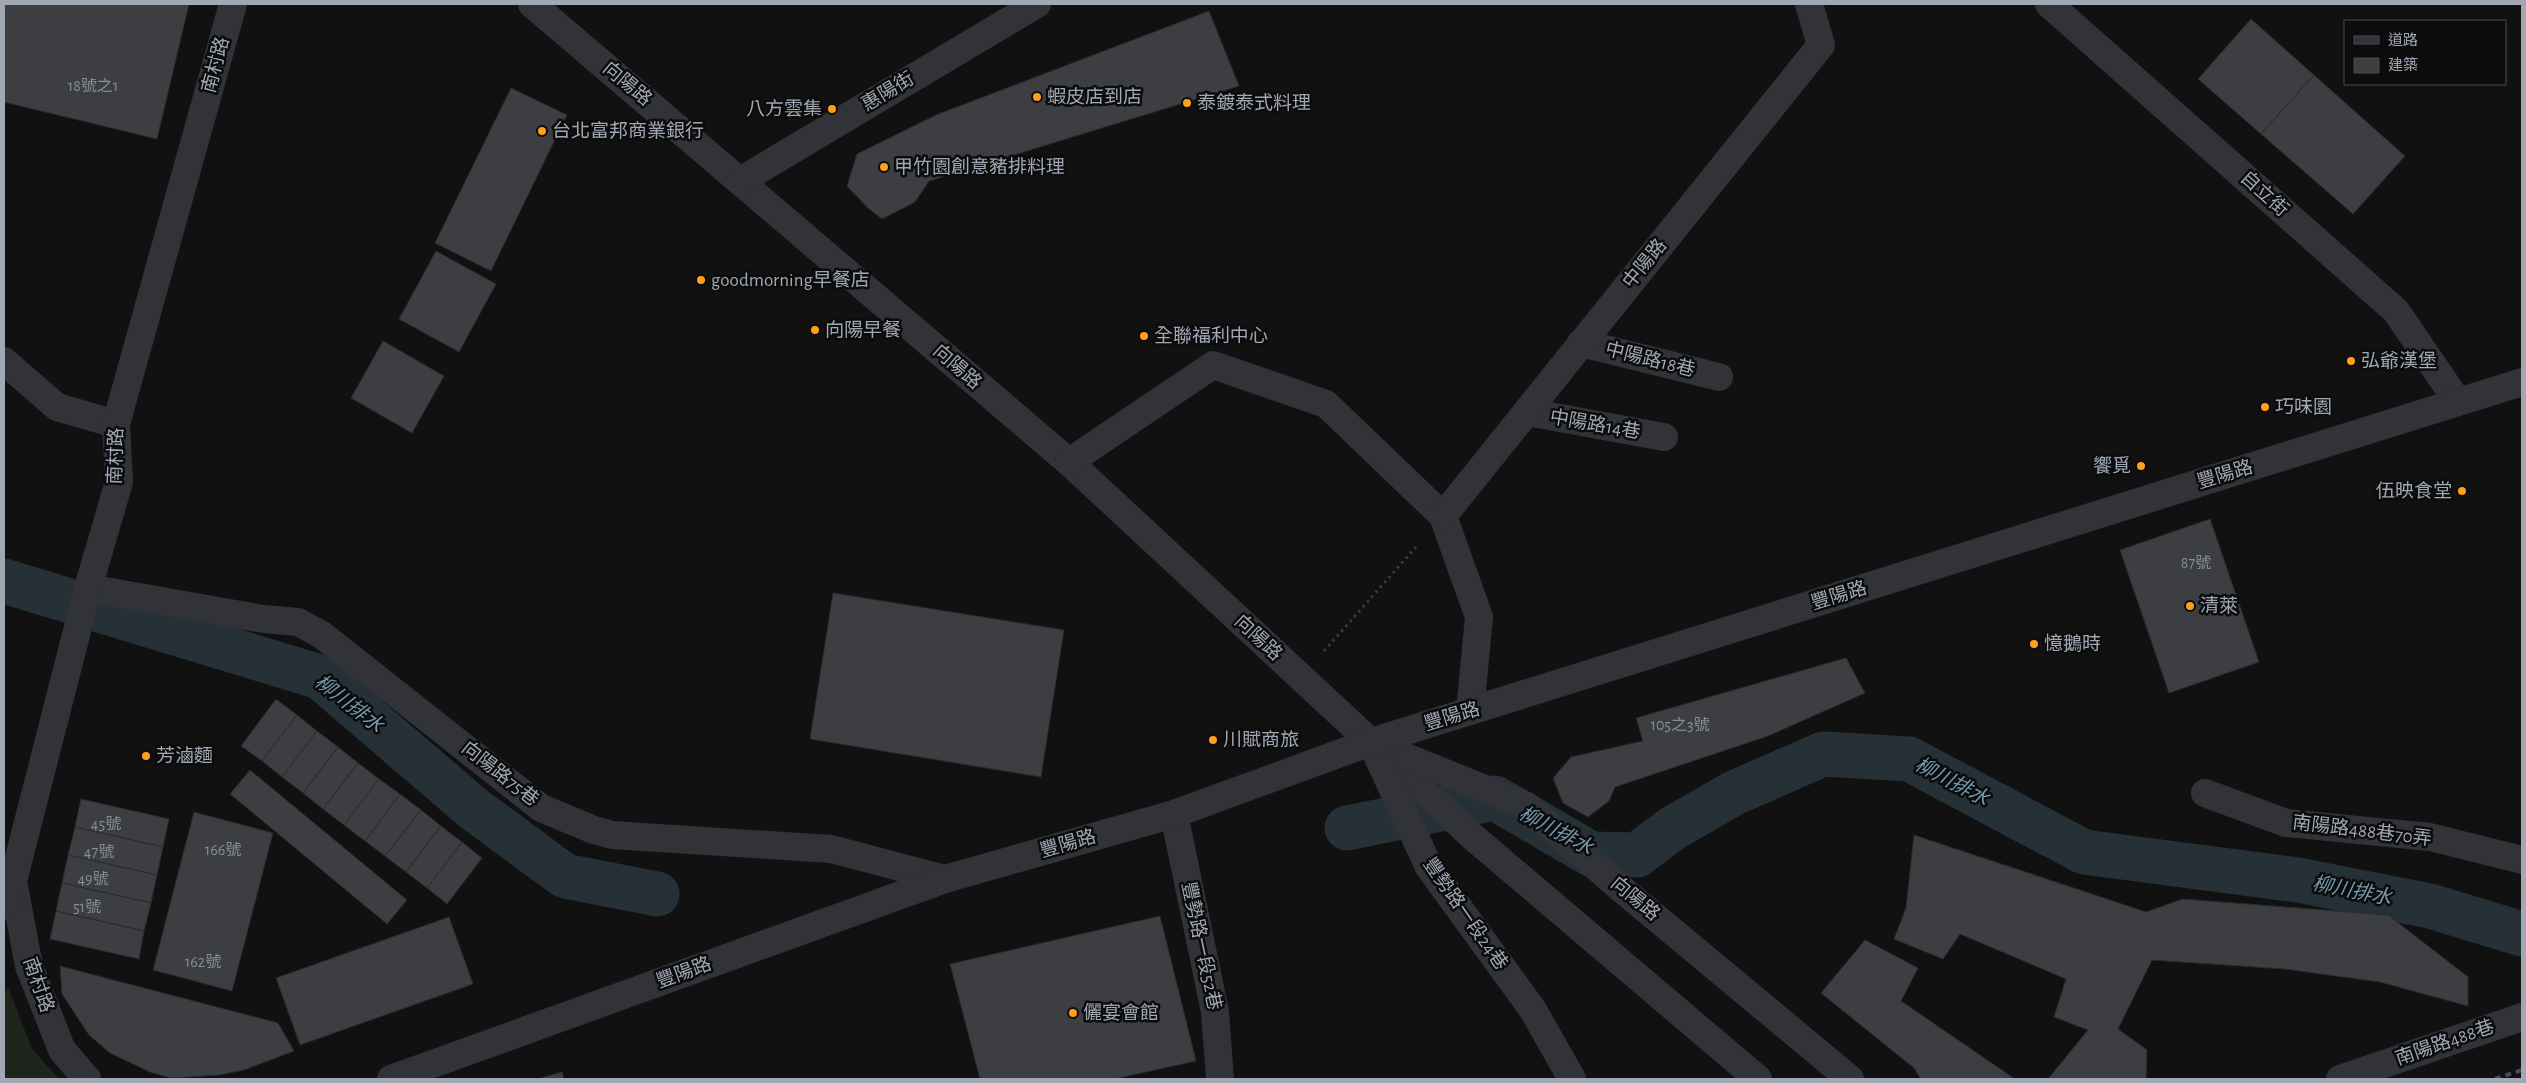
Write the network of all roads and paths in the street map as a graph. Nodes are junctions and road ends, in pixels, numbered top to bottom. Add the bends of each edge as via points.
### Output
1 (233, 4) edge
2 (532, 4) edge
3 (1037, 4) edge
4 (1809, 4) edge
5 (2049, 4) edge
6 (740, 181) junction
7 (1581, 344) junction
8 (4, 362) edge
9 (1719, 377) dead end
10 (2522, 382) edge
11 (2458, 402) junction
12 (1527, 412) junction
13 (116, 424) junction
14 (1664, 437) dead end
15 (1069, 462) junction
16 (1443, 516) junction
17 (88, 588) junction
18 (1323, 652) dead end
19 (1470, 711) junction
20 (1371, 742) junction
21 (2205, 793) dead end
22 (1174, 814) junction
23 (2522, 860) edge
24 (945, 879) junction
25 (8, 893) edge
26 (2522, 1016) edge
27 (87, 1079) edge
28 (391, 1079) edge
29 (1220, 1079) edge
30 (1572, 1079) edge
31 (1758, 1079) edge
32 (1850, 1079) edge
33 (2340, 1079) edge

1 - 13 street, 南村路
2 - 6 street, 向陽路
3 - 6 street, 惠陽街
4 - 7 street, 中陽路 via 1820,45
5 - 11 street, 自立街 via 2396,312
6 - 15 street, 向陽路
7 - 9 street, 中陽路18巷
7 - 12 street, 中陽路
8 - 13 street via 57,407
10 - 11 street, 豐陽路
11 - 19 street, 豐陽路
12 - 14 street, 中陽路14巷
12 - 16 street, 中陽路
13 - 17 street, 南村路 via 119,482
15 - 16 street via 1213,365 1326,404
15 - 20 street, 向陽路
16 - 18 path
16 - 19 street via 1479,617
17 - 24 street, 向陽路75巷 via 298,622 322,635 541,808 594,830 612,835 831,849
17 - 25 street, 南村路
19 - 20 street, 豐陽路
20 - 22 street, 豐陽路
20 - 30 street, 豐勢路一段24巷 via 1429,867 1533,1010
20 - 31 street, 向陽路 via 1473,837
20 - 32 street, 向陽路 via 1527,806
21 - 23 street, 南陽路488巷70弄 via 2286,823 2430,838
22 - 24 street, 豐陽路
22 - 29 street, 豐勢路一段52巷 via 1216,1012
24 - 28 street, 豐陽路
25 - 27 street, 南村路 via 29,966 62,1050
26 - 33 street, 南陽路488巷

